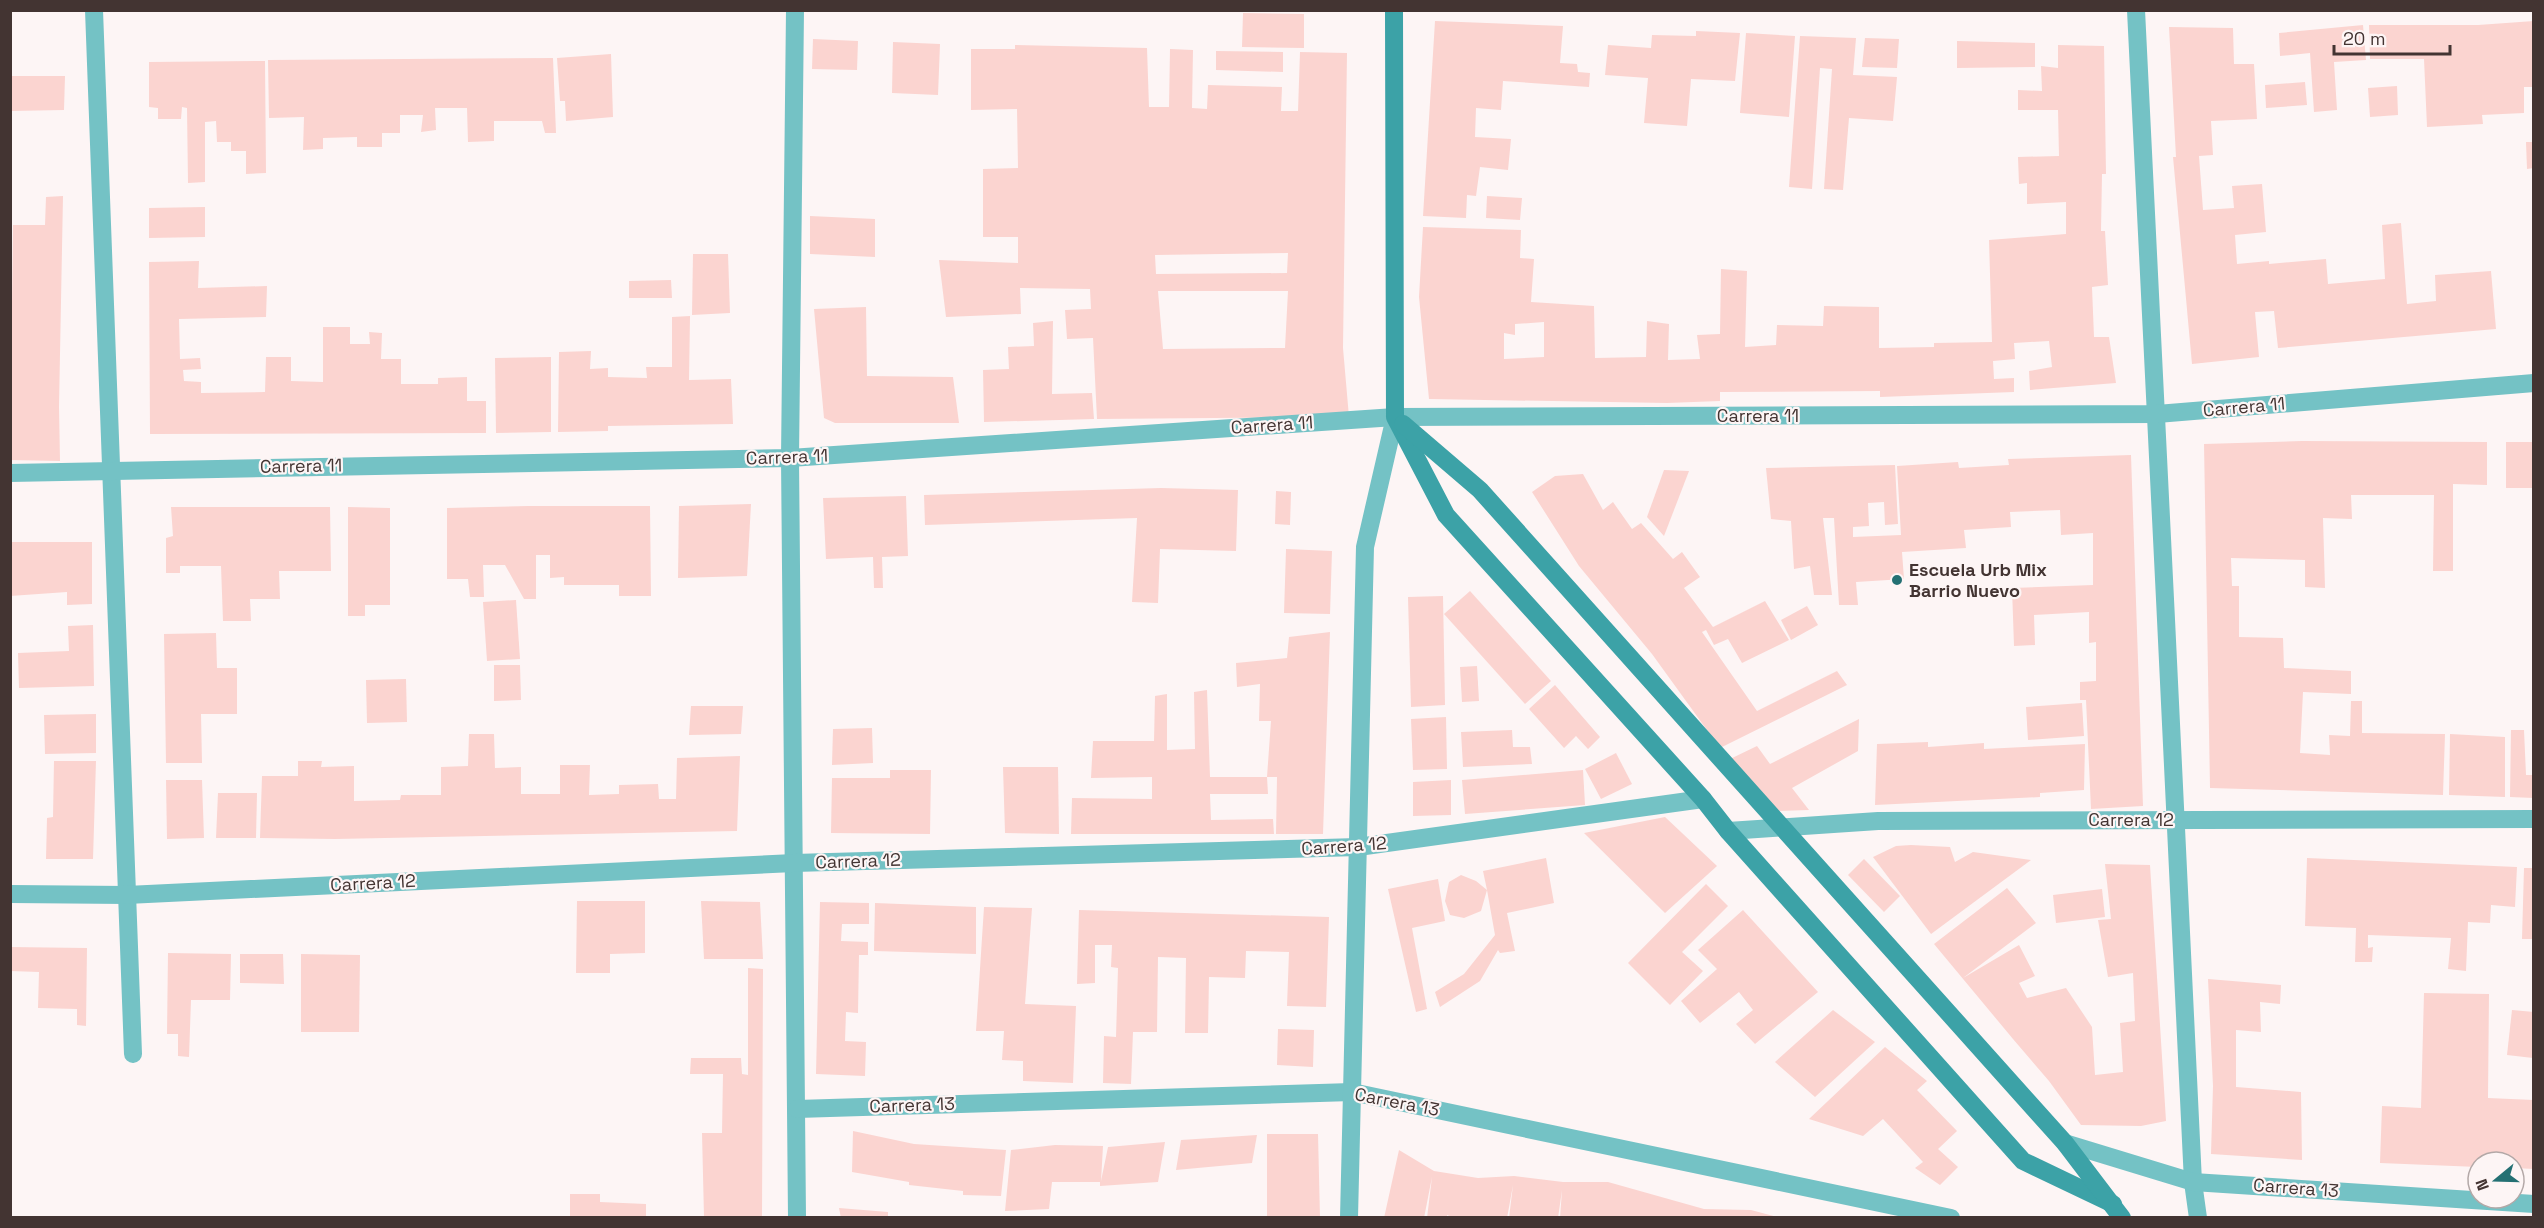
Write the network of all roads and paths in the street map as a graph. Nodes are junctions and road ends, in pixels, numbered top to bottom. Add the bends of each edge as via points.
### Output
1 (94, 10) edge
2 (795, 10) edge
3 (1394, 10) edge
4 (2136, 10) edge
5 (2534, 383) edge
6 (2157, 414) junction
7 (1395, 417) junction
8 (790, 458) junction
9 (111, 470) junction
10 (10, 473) edge
11 (1703, 799) junction
12 (2534, 819) edge
13 (2175, 820) junction
14 (1782, 826) junction
15 (1728, 831) junction
16 (1358, 847) junction
17 (794, 863) junction
18 (10, 894) edge
19 (128, 895) junction
20 (133, 1054) dead end
21 (1352, 1092) junction
22 (796, 1108) junction
23 (2065, 1143) junction
24 (2193, 1182) junction
25 (2534, 1203) edge
26 (2117, 1211) edge
27 (797, 1218) edge
28 (1349, 1218) edge
29 (1951, 1218) edge
30 (2198, 1218) edge

1 - 9 street
2 - 8 street
3 - 7 main road
4 - 6 street
5 - 6 street, Carrera 11
6 - 7 street, Carrera 11
6 - 13 street
7 - 8 street, Carrera 11
7 - 11 main road via 1446,515
7 - 14 main road via 1480,490
7 - 16 street via 1365,547
8 - 9 street, Carrera 11
8 - 17 street
9 - 10 street, Carrera 11
9 - 19 street
11 - 15 main road
11 - 16 street, Carrera 12
12 - 13 street, Carrera 12
13 - 14 street, Carrera 12 via 1878,821
13 - 24 street
14 - 15 street, Carrera 12
14 - 23 main road
15 - 26 main road via 2024,1161
16 - 17 street, Carrera 12
16 - 21 street
17 - 19 street, Carrera 12
17 - 22 street
18 - 19 street, Carrera 12
19 - 20 street
21 - 22 street, Carrera 13
21 - 28 street
21 - 29 street, Carrera 13
22 - 27 street
23 - 24 street, Carrera 13
23 - 26 main road
24 - 25 street, Carrera 13
24 - 30 street

